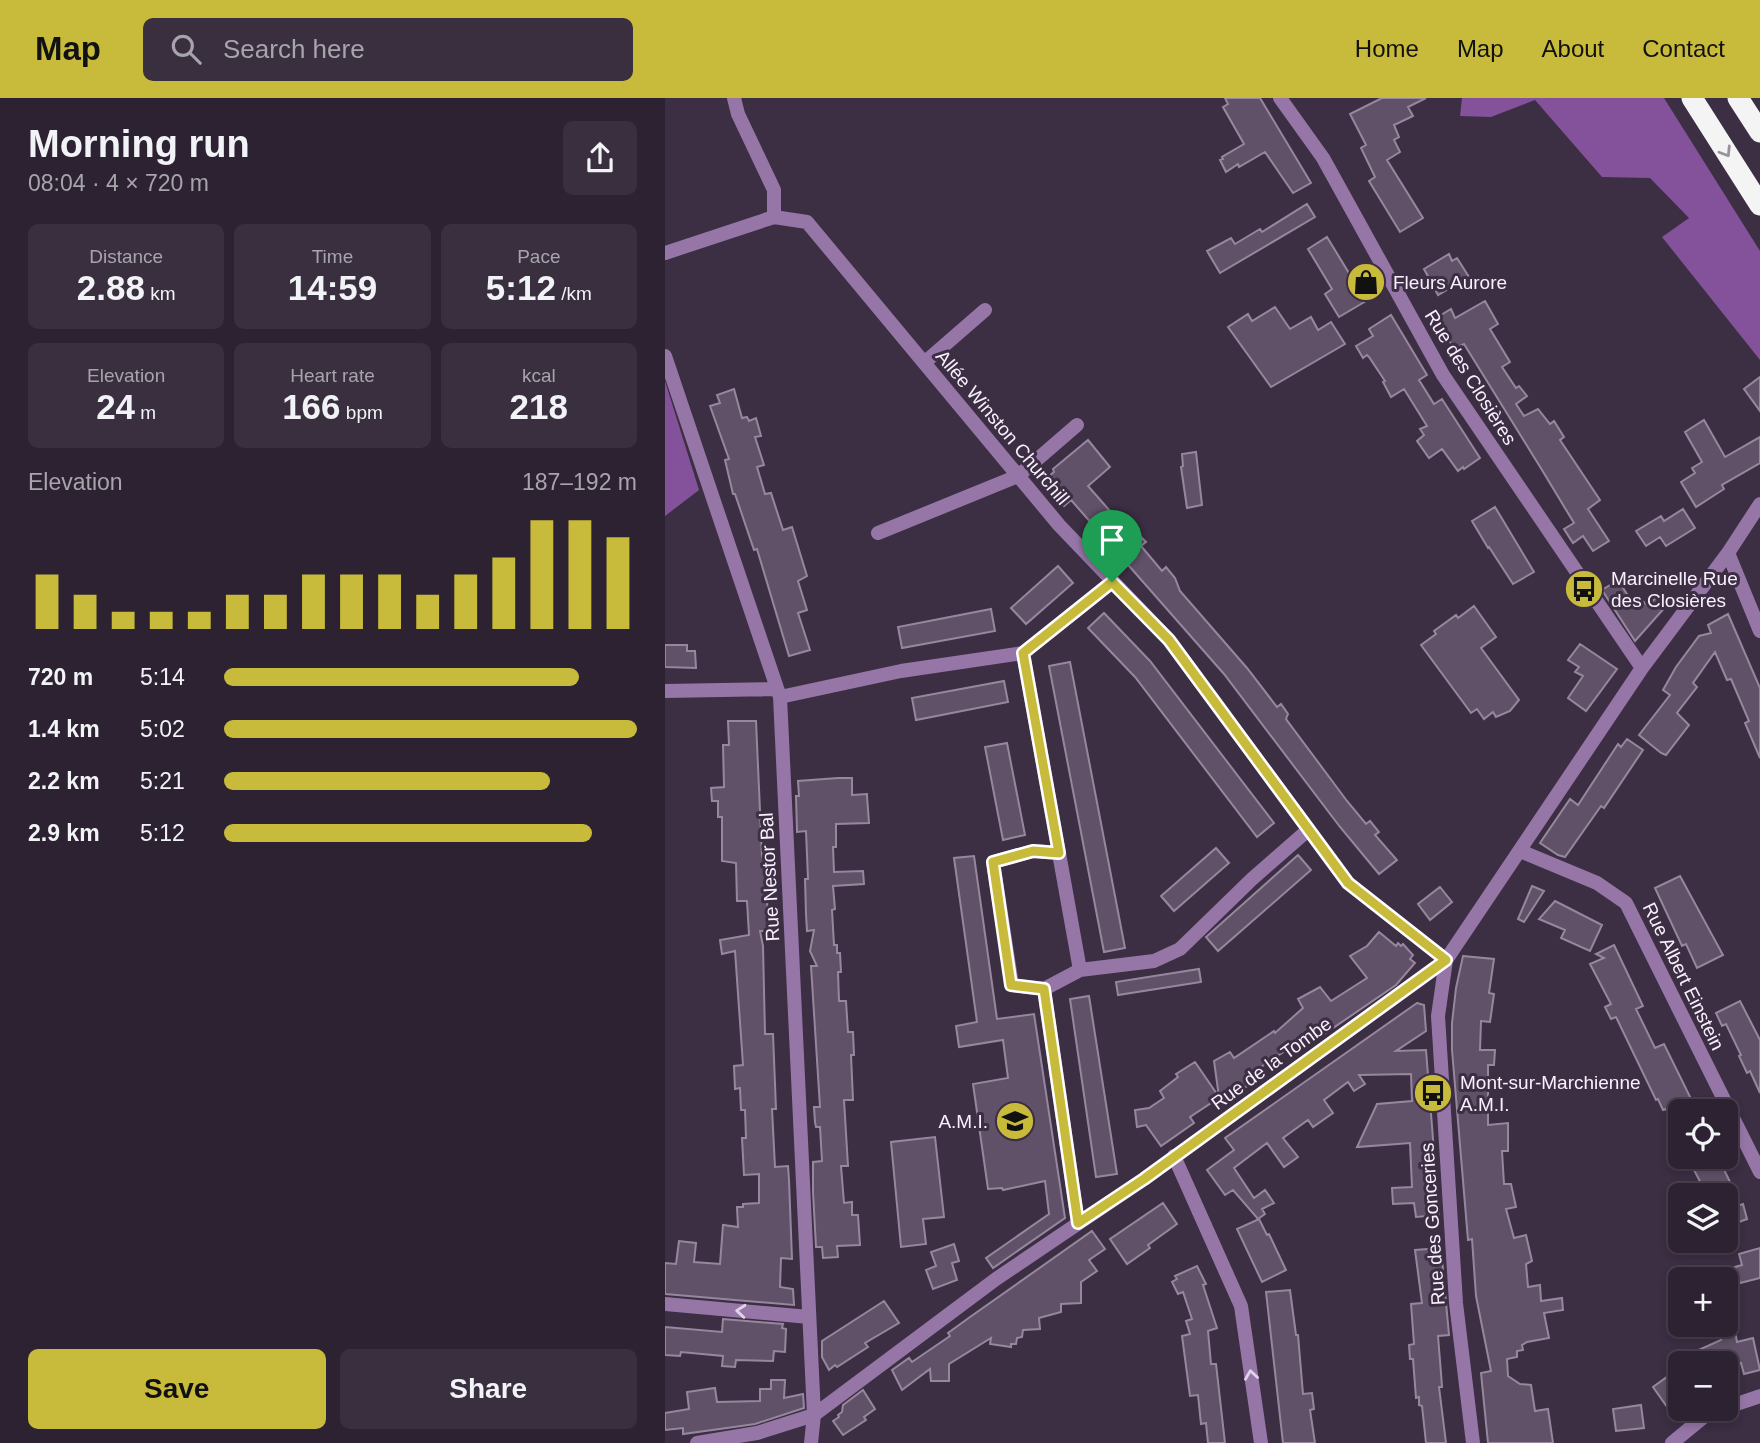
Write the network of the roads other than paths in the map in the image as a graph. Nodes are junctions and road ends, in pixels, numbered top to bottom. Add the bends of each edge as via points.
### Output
1 (734, 98) edge
2 (1280, 98) edge
3 (1692, 98) edge
4 (1738, 98) edge
5 (1760, 132) edge
6 (1760, 205) edge
7 (773, 217) junction
8 (665, 253) edge
9 (985, 310) dead end
10 (665, 356) edge
11 (924, 363) junction
12 (1077, 425) dead end
13 (1018, 475) junction
14 (1760, 504) edge
15 (878, 533) dead end
16 (1728, 553) junction
17 (1112, 582) junction
18 (1760, 631) edge
19 (1023, 653) junction
20 (1642, 668) junction
21 (665, 691) edge
22 (779, 693) junction
23 (1308, 830) junction
24 (1520, 851) junction
25 (1059, 853) junction
26 (1446, 960) junction
27 (1080, 970) junction
28 (1044, 989) junction
29 (1174, 1156) junction
30 (1760, 1172) edge
31 (1078, 1223) junction
32 (665, 1304) edge
33 (809, 1317) junction
34 (1760, 1396) edge
35 (1738, 1404) edge
36 (814, 1415) junction
37 (1699, 1421) edge
38 (697, 1443) edge
39 (811, 1443) edge
40 (1261, 1443) edge
41 (1473, 1443) edge
42 (1672, 1443) edge

1 - 7 street via 774,190
2 - 20 street, Rue des Closières via 1323,158 1443,375
3 -> 6 highway
4 - 5 highway
7 - 8 street
7 - 11 street, Allée Winston Churchill via 807,222
9 - 11 street
10 - 22 street, Rue Nestor Bal
11 - 13 street, Allée Winston Churchill
12 - 13 street
13 - 15 street
13 - 17 street, Allée Winston Churchill
14 - 16 street, Rue de la Tombe
16 - 18 street
16 - 20 street, Rue de la Tombe
17 - 19 street
17 - 23 street, Allée Winston Churchill via 1169,640
19 - 22 street
19 - 25 street
20 - 24 street, Rue de la Tombe
21 - 22 street
22 - 33 street, Rue Nestor Bal
23 - 26 street, Allée Winston Churchill via 1348,883
23 - 27 street via 1180,949 1154,961
24 - 26 street, Rue de la Tombe
24 - 30 street, Rue Albert Einstein via 1597,883 1626,903
25 - 27 street
25 - 28 street via 1033,851 993,862 1011,985
26 - 29 street, Rue de la Tombe
26 - 41 street, Rue des Gonceries via 1438,1016 1456,1303
27 - 28 street
28 - 31 street
29 - 31 street, Rue de la Tombe
40 -> 29 street via 1241,1306
31 - 36 street, Rue de la Tombe
33 -> 32 street
33 - 36 street, Rue Nestor Bal
34 - 35 street
36 - 38 street, Rue de la Tombe via 757,1433
36 - 39 street, Rue Nestor Bal
37 - 42 street

